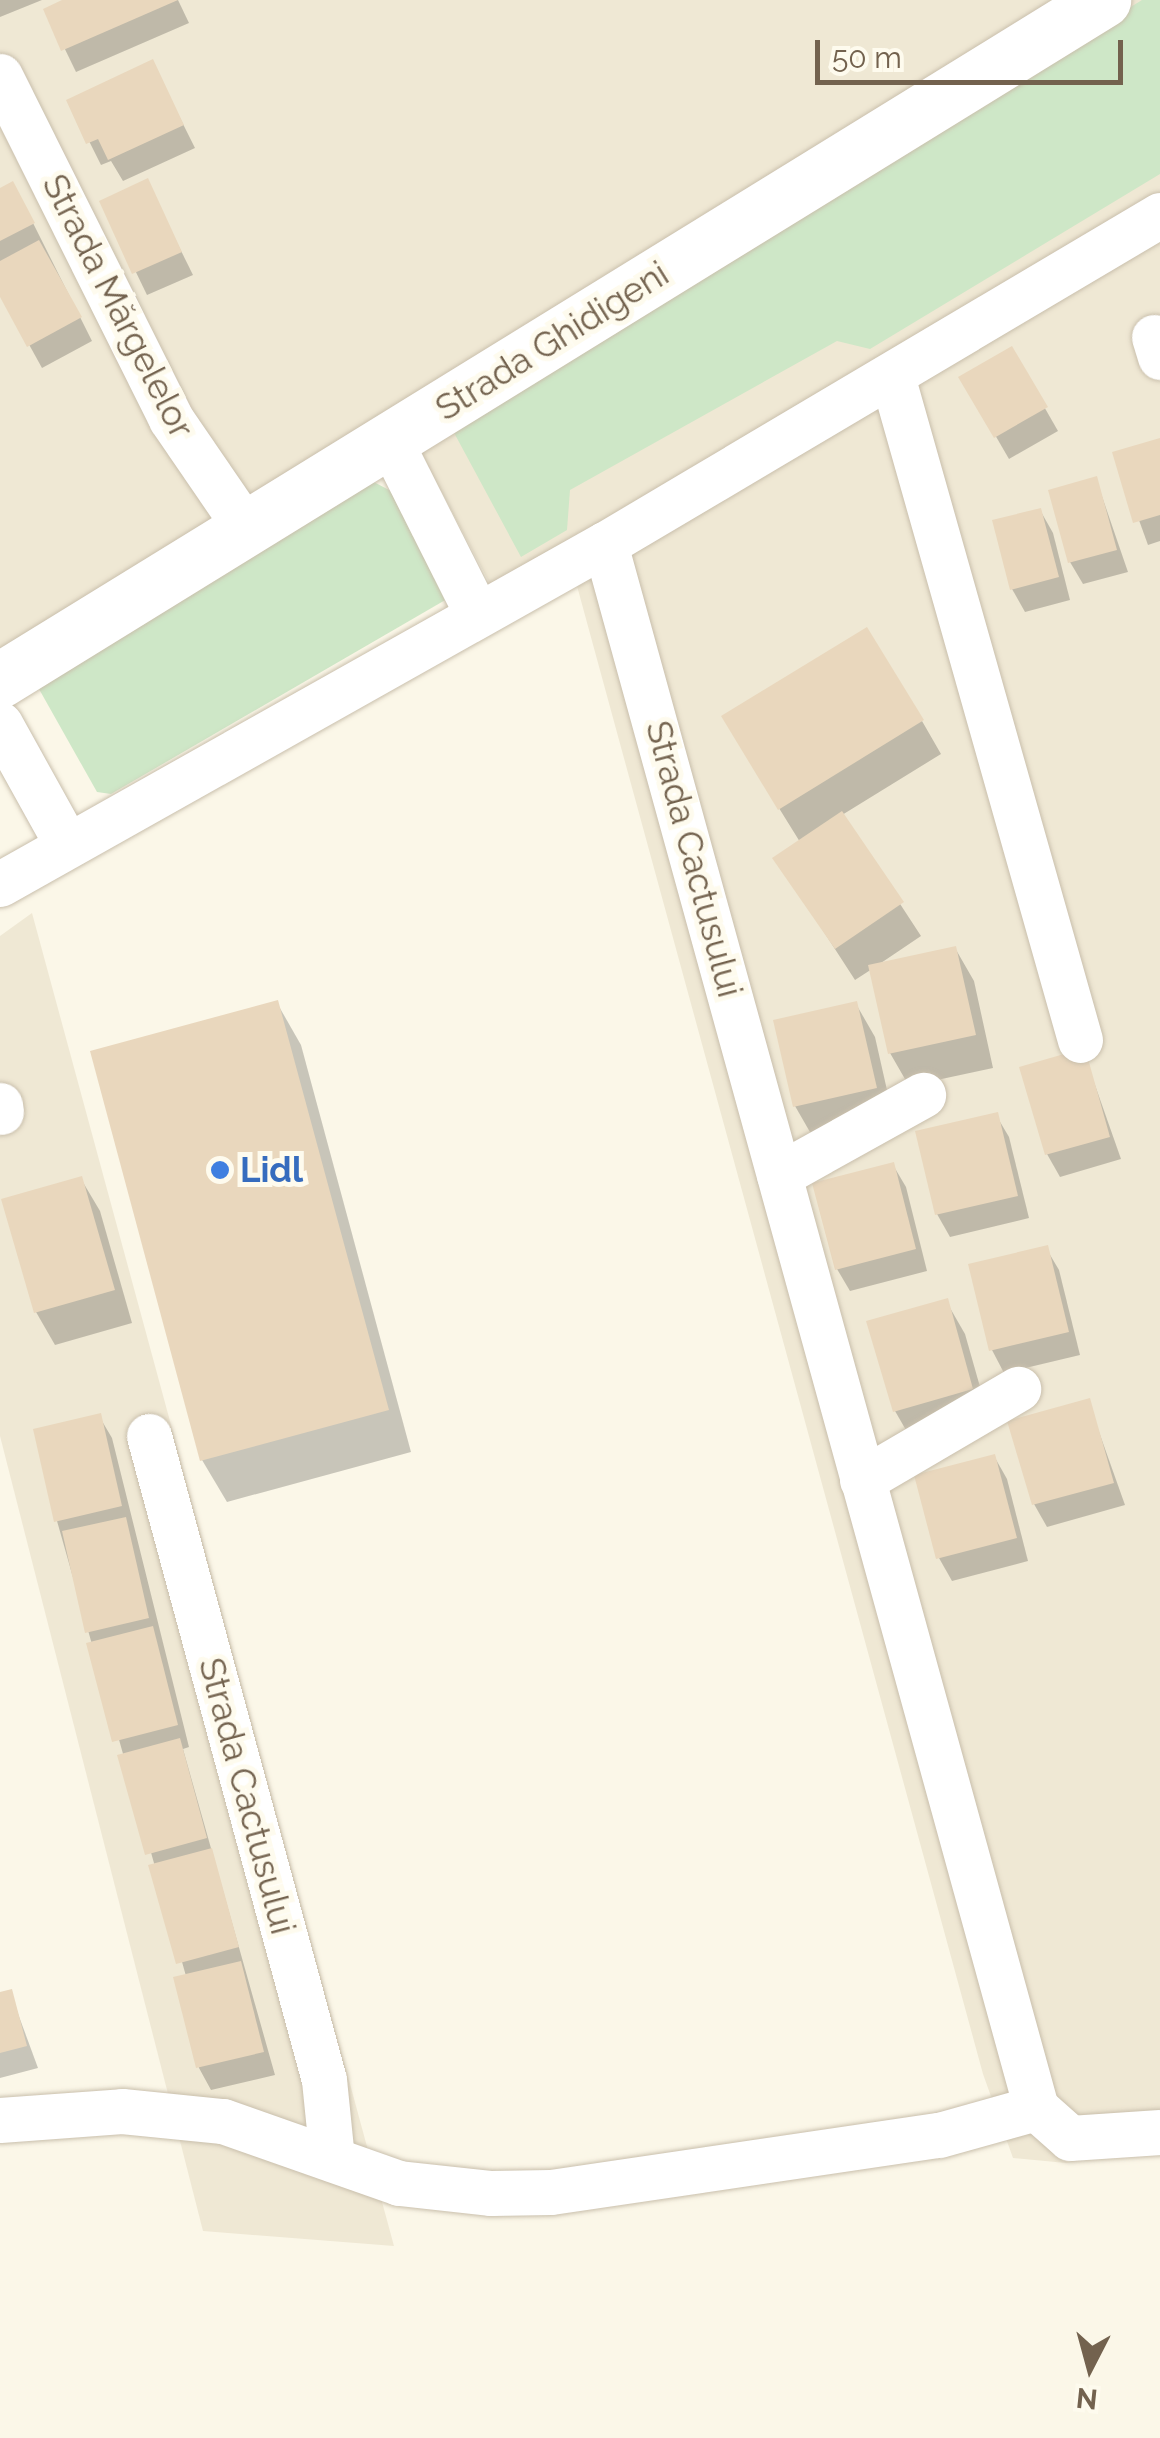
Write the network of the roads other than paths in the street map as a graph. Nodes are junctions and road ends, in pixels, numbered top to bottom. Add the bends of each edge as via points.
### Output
1 (1103, 0) edge
2 (0, 76) edge
3 (1160, 215) edge
4 (892, 376) junction
5 (390, 441) junction
6 (247, 530) junction
7 (606, 544) junction
8 (477, 614) junction
9 (0, 680) edge
10 (0, 724) edge
11 (68, 844) junction
12 (0, 884) edge
13 (1080, 1040) dead end
14 (922, 1095) dead end
15 (779, 1175) junction
16 (1018, 1390) dead end
17 (149, 1436) dead end
18 (862, 1480) junction
19 (1036, 2108) junction
20 (0, 2120) edge
21 (1160, 2132) edge
22 (332, 2159) junction

1 - 5 street, Strada Ghidigeni
2 - 6 street, Strada Mărgelelor via 171,419
3 - 4 street
4 - 7 street
4 - 13 street
5 - 6 street, Strada Ghidigeni
5 - 8 street
6 - 9 street, Strada Ghidigeni
7 - 8 street
7 - 15 street, Strada Cactusului
8 - 11 street
10 - 11 street
11 - 12 street
14 - 15 street
15 - 18 street, Strada Cactusului
16 - 18 street
17 - 22 street, Strada Cactusului via 324,2080
18 - 19 street, Strada Cactusului
19 - 21 street via 1070,2138
19 - 22 street via 939,2135 551,2192 440,2190
20 - 22 street via 166,2114 223,2121

